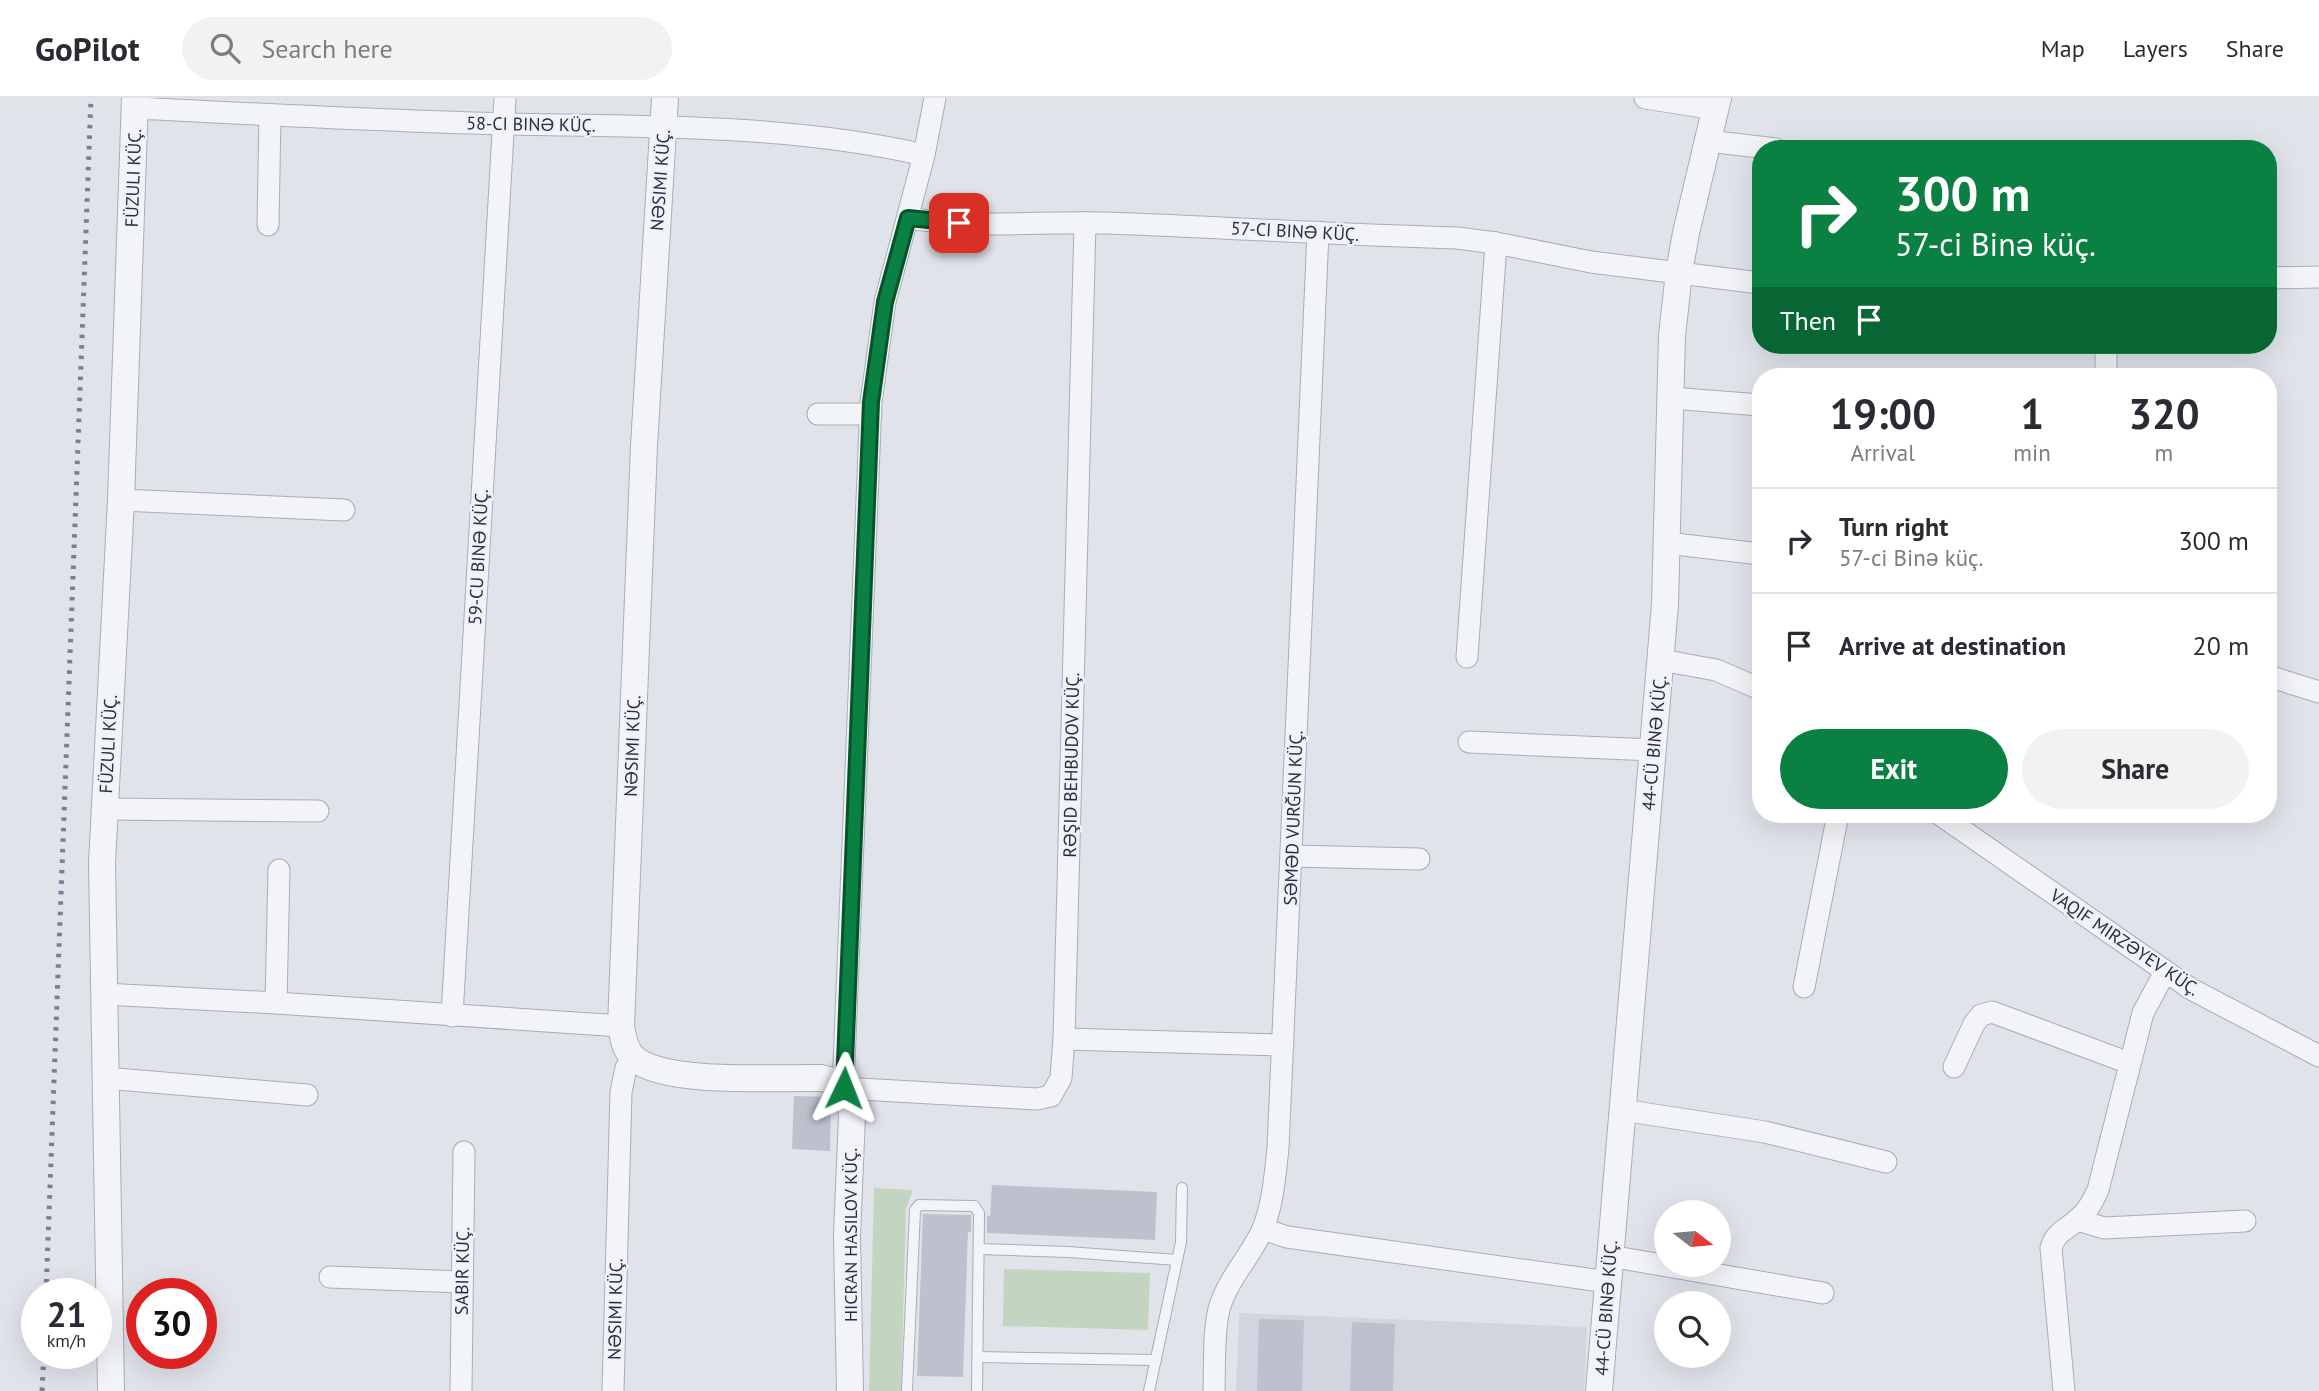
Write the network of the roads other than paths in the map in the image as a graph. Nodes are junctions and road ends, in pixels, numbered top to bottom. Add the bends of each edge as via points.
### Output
1 (505, 98) edge
2 (665, 98) edge
3 (935, 98) edge
4 (1645, 98) edge
5 (135, 103) edge
6 (1717, 104) edge
7 (293, 107) edge
8 (270, 115) junction
9 (503, 123) junction
10 (663, 127) junction
11 (1708, 141) junction
12 (1752, 146) edge
13 (924, 155) junction
14 (908, 218) junction
15 (1085, 223) junction
16 (268, 225) dead end
17 (1318, 232) junction
18 (1496, 243) junction
19 (1679, 272) junction
20 (2319, 277) edge
21 (2277, 278) edge
22 (1752, 282) edge
23 (1671, 398) junction
24 (1752, 404) edge
25 (818, 414) dead end
26 (871, 414) junction
27 (121, 500) junction
28 (344, 510) dead end
29 (1667, 543) junction
30 (1752, 553) edge
31 (1467, 657) dead end
32 (1661, 660) junction
33 (2277, 679) edge
34 (1752, 686) edge
35 (2319, 692) edge
36 (1469, 742) dead end
37 (1653, 750) junction
38 (104, 809) junction
39 (318, 811) dead end
40 (1836, 823) edge
41 (1952, 823) edge
42 (1292, 856) junction
43 (1419, 859) dead end
44 (279, 870) dead end
45 (2165, 972) junction
46 (1804, 987) dead end
47 (104, 994) junction
48 (276, 1003) junction
49 (452, 1016) junction
50 (621, 1026) junction
51 (1064, 1039) junction
52 (1283, 1045) junction
53 (2319, 1056) edge
54 (632, 1058) junction
55 (2129, 1063) junction
56 (1954, 1066) dead end
57 (105, 1078) junction
58 (844, 1088) junction
59 (307, 1095) dead end
60 (1622, 1110) junction
61 (464, 1152) dead end
62 (1886, 1162) dead end
63 (1182, 1188) dead end
64 (2078, 1220) junction
65 (2245, 1221) dead end
66 (1263, 1229) junction
67 (980, 1249) junction
68 (1177, 1260) junction
69 (1609, 1269) junction
70 (330, 1277) dead end
71 (461, 1282) junction
72 (1824, 1293) dead end
73 (978, 1357) junction
74 (1156, 1360) junction
75 (111, 1391) edge
76 (461, 1391) edge
77 (613, 1391) edge
78 (850, 1391) edge
79 (907, 1391) edge
80 (977, 1391) edge
81 (1149, 1391) edge
82 (1214, 1391) edge
83 (1599, 1391) edge
84 (2064, 1391) edge

1 - 9 street, 59-CU BINƏ KÜÇ.
2 - 10 street, NƏSIMI KÜÇ.
3 - 13 street
4 - 6 street
5 - 8 street, 58-CI BINƏ KÜÇ.
5 - 27 street, FÜZULI KÜÇ.
6 - 11 street, 44-CÜ BINƏ KÜÇ.
7 - 8 street, 58-CI BINƏ KÜÇ.
7 - 9 street, 58-CI BINƏ KÜÇ.
8 - 16 street
9 - 10 street, 58-CI BINƏ KÜÇ.
9 - 49 street, 59-CU BINƏ KÜÇ.
10 - 13 street, 58-CI BINƏ KÜÇ. via 827,137
10 - 50 street, NƏSIMI KÜÇ. via 644,446
11 - 12 street
11 - 19 street, 44-CÜ BINƏ KÜÇ.
13 - 14 street
14 - 15 street, 57-CI BINƏ KÜÇ. via 959,223
14 - 26 street via 885,302
15 - 17 street, 57-CI BINƏ KÜÇ.
15 - 51 street, RƏŞID BEHBUDOV KÜÇ.
17 - 18 street, 57-CI BINƏ KÜÇ.
17 - 42 street, SƏMƏD VURĞUN KÜÇ.
18 - 19 street, 57-CI BINƏ KÜÇ. via 1591,262
18 - 31 street
19 - 22 street, 57-CI BINƏ KÜÇ.
19 - 23 street, 44-CÜ BINƏ KÜÇ.
20 - 21 street
23 - 24 street
23 - 29 street, 44-CÜ BINƏ KÜÇ.
25 - 26 street
26 - 58 street
27 - 28 street
27 - 38 street, FÜZULI KÜÇ.
29 - 30 street
29 - 32 street, 44-CÜ BINƏ KÜÇ.
32 - 34 street via 1716,670
32 - 37 street, 44-CÜ BINƏ KÜÇ.
33 - 35 street
36 - 37 street
37 - 60 street, 44-CÜ BINƏ KÜÇ.
38 - 39 street
38 - 47 street, FÜZULI KÜÇ.
40 - 46 street
41 - 45 street, VAQIF MIRZƏYEV KÜÇ.
42 - 43 street
42 - 52 street, SƏMƏD VURĞUN KÜÇ.
44 - 48 street
45 - 53 street, VAQIF MIRZƏYEV KÜÇ. via 2208,1000
45 - 55 street via 2143,1013
47 - 48 street
47 - 57 street, FÜZULI KÜÇ.
48 - 49 street
49 - 50 street
50 - 54 street, NƏSIMI KÜÇ.
51 - 52 street
51 - 58 street, RƏŞID BEHBUDOV KÜÇ. via 1061,1078 1051,1096 1038,1099
52 - 66 street, SƏMƏD VURĞUN KÜÇ. via 1278,1148
54 - 58 street via 677,1075 821,1078
54 - 77 street, NƏSIMI KÜÇ. via 621,1092
55 - 56 street via 1992,1012 1982,1014 1974,1024
55 - 64 street via 2098,1190
57 - 59 street
57 - 75 street, FÜZULI KÜÇ.
58 - 78 street, HICRAN HASILOV KÜÇ. via 852,1116 847,1235
60 - 62 street via 1765,1132
60 - 69 street, 44-CÜ BINƏ KÜÇ.
61 - 71 street, SABIR KÜÇ.
63 - 68 lane
64 - 65 street via 2104,1228
64 - 84 street via 2059,1232 2051,1248
66 - 69 street via 1287,1237
66 - 82 street, SƏMƏD VURĞUN KÜÇ. via 1219,1310
67 - 68 lane
67 - 73 lane
67 - 79 lane via 979,1213 974,1206 919,1205 915,1210
68 - 74 lane
69 - 72 street
69 - 83 street, 44-CÜ BINƏ KÜÇ.
70 - 71 street
71 - 76 street, SABIR KÜÇ.
73 - 74 lane
73 - 80 lane
74 - 81 lane

